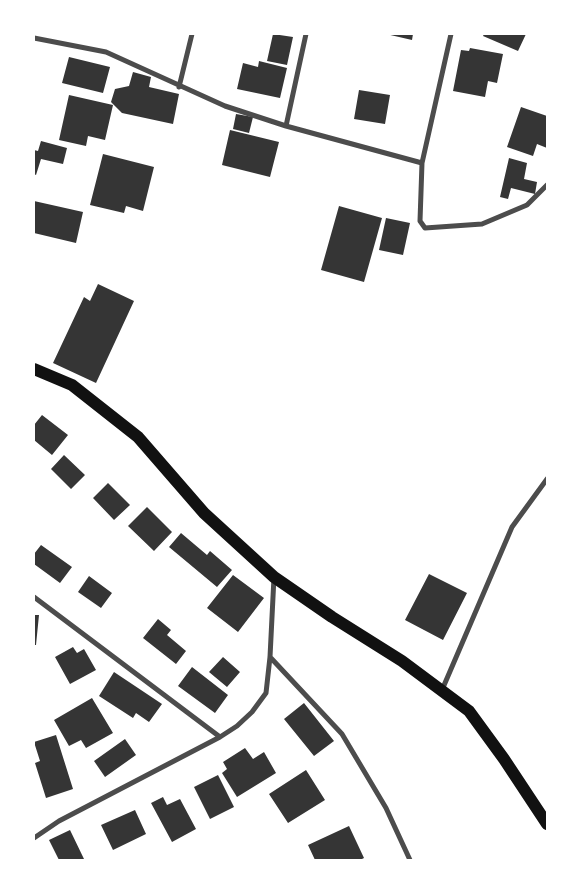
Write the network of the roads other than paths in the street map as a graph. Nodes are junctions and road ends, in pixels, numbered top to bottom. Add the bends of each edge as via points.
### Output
1 (192, 34) edge
2 (306, 34) edge
3 (451, 34) edge
4 (36, 36) edge
5 (179, 86) junction
6 (286, 126) junction
7 (422, 163) junction
8 (547, 185) edge
9 (34, 369) edge
10 (547, 479) edge
11 (274, 577) junction
12 (34, 597) edge
13 (270, 657) junction
14 (442, 690) junction
15 (220, 737) junction
16 (547, 824) edge
17 (34, 838) edge
18 (410, 860) edge

1 - 5 street
2 - 6 street
3 - 7 street
4 - 5 street via 106,52
5 - 6 street via 224,106
6 - 7 street
7 - 8 street via 420,222 425,228 482,224 527,205
9 - 11 main road via 72,385 138,438 204,513
10 - 14 street via 512,527
11 - 13 street
11 - 14 main road
12 - 15 street
13 - 15 street via 266,692 252,712
13 - 18 street via 342,734 386,808
14 - 16 main road via 469,711
15 - 17 street via 59,821

